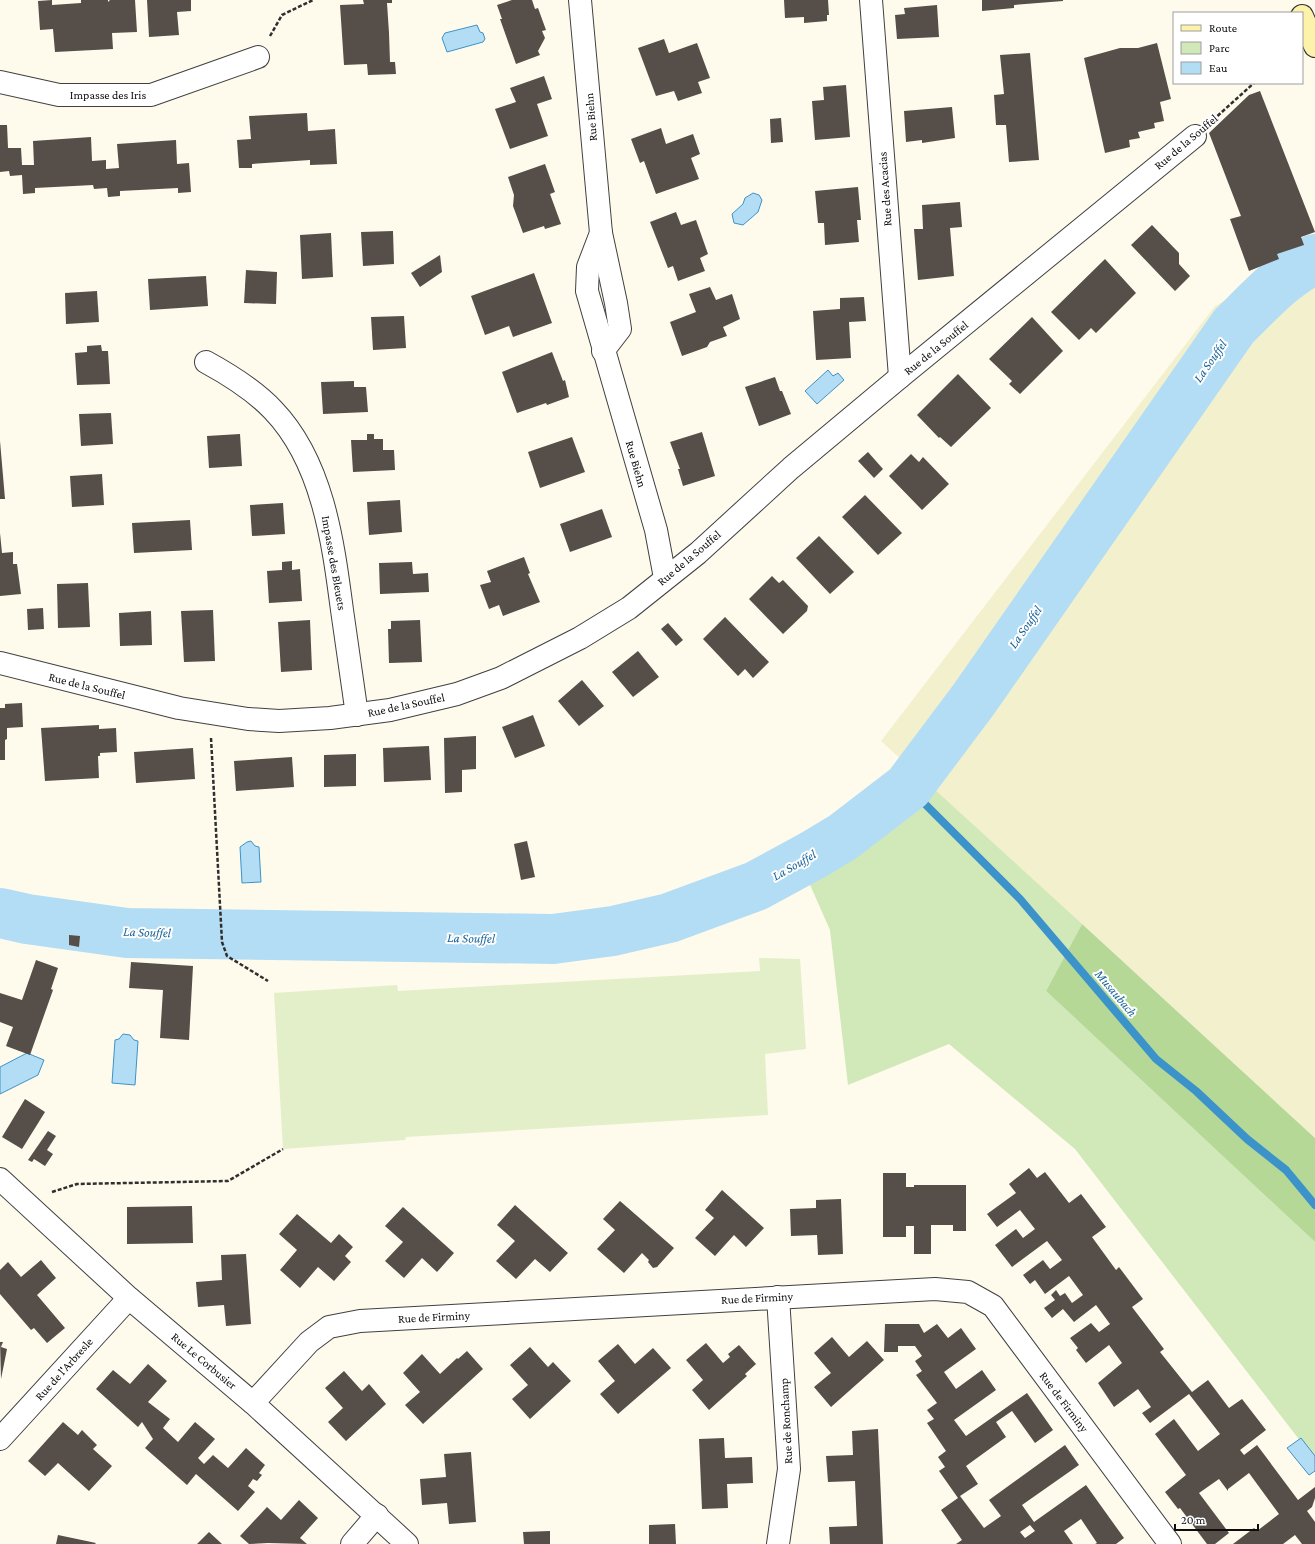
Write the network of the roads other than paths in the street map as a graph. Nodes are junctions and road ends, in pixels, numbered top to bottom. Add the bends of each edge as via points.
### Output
1 (580, 0) edge
2 (871, 0) edge
3 (1296, 0) edge
4 (1301, 12) edge
5 (1303, 18) edge
6 (1315, 46) edge
7 (258, 57) road end
8 (0, 82) edge
9 (1195, 136) road end
10 (206, 362) dead end
11 (900, 377) junction
12 (665, 578) junction
13 (0, 663) edge
14 (357, 715) junction
15 (0, 1179) edge
16 (778, 1297) junction
17 (129, 1298) junction
18 (254, 1403) junction
19 (0, 1439) edge
20 (377, 1515) junction
21 (352, 1544) edge
22 (407, 1544) edge
23 (778, 1544) edge
24 (1170, 1544) edge

1 - 12 street, Rue Biehn via 601,233 620,329 603,351 656,530
2 - 11 street, Rue des Acacias
3 - 4 main road
5 - 6 main road
7 - 8 street, Impasse des Iris via 151,95 59,95
9 - 11 street, Rue de la Souffel
10 - 14 street, Impasse des Bleuets via 252,391 273,410 289,430 309,467 327,518 335,554
11 - 12 street, Rue de la Souffel via 791,468 698,554
12 - 14 street, Rue de la Souffel via 629,608 580,638 502,678 450,696
13 - 14 street, Rue de la Souffel via 146,701 210,714 279,721
15 - 17 street, Rue Le Corbusier
16 - 18 street, Rue de Firminy via 360,1321 329,1327 309,1342
16 - 23 street, Rue de Ronchamp via 789,1469
16 - 24 street, Rue de Firminy via 935,1288 968,1292 993,1306
17 - 18 street, Rue Le Corbusier
17 - 19 street, Rue de l'Arbresle
18 - 20 street, Rue Le Corbusier
20 - 21 street
20 - 22 street, Rue Le Corbusier

